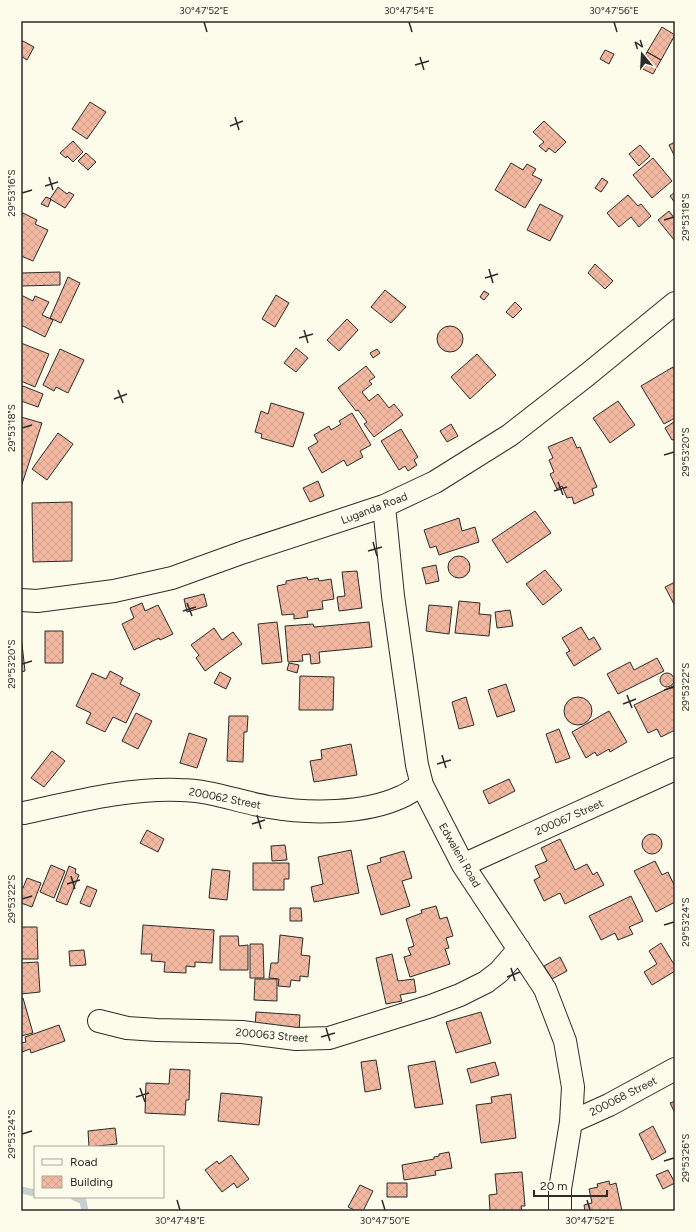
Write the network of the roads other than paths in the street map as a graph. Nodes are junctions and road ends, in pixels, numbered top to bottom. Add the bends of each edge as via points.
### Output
1 (675, 303) edge
2 (384, 506) junction
3 (21, 600) edge
4 (675, 769) edge
5 (422, 785) junction
6 (24, 813) dead end
7 (463, 865) junction
8 (519, 949) junction
9 (98, 1021) dead end
10 (675, 1069) edge
11 (571, 1122) junction
12 (560, 1211) edge

1 - 2 street, Luganda Road via 510,435 435,482
2 - 3 street, Luganda Road via 172,578 114,591 37,601
2 - 5 street, Edwaleni Road via 393,596
4 - 7 street, 200067 Street
5 - 6 street, 200062 Street via 401,797 376,806 327,812 270,807 212,793 180,790 144,791 96,798
5 - 7 street, Edwaleni Road
7 - 8 street, Edwaleni Road
8 - 9 street, 200063 Street via 486,982 460,995 329,1038 296,1039 242,1032 127,1028
8 - 11 street, Edwaleni Road via 545,989 565,1041 573,1087
10 - 11 street, 200068 Street via 609,1105
11 - 12 street, Edwaleni Road via 560,1188

